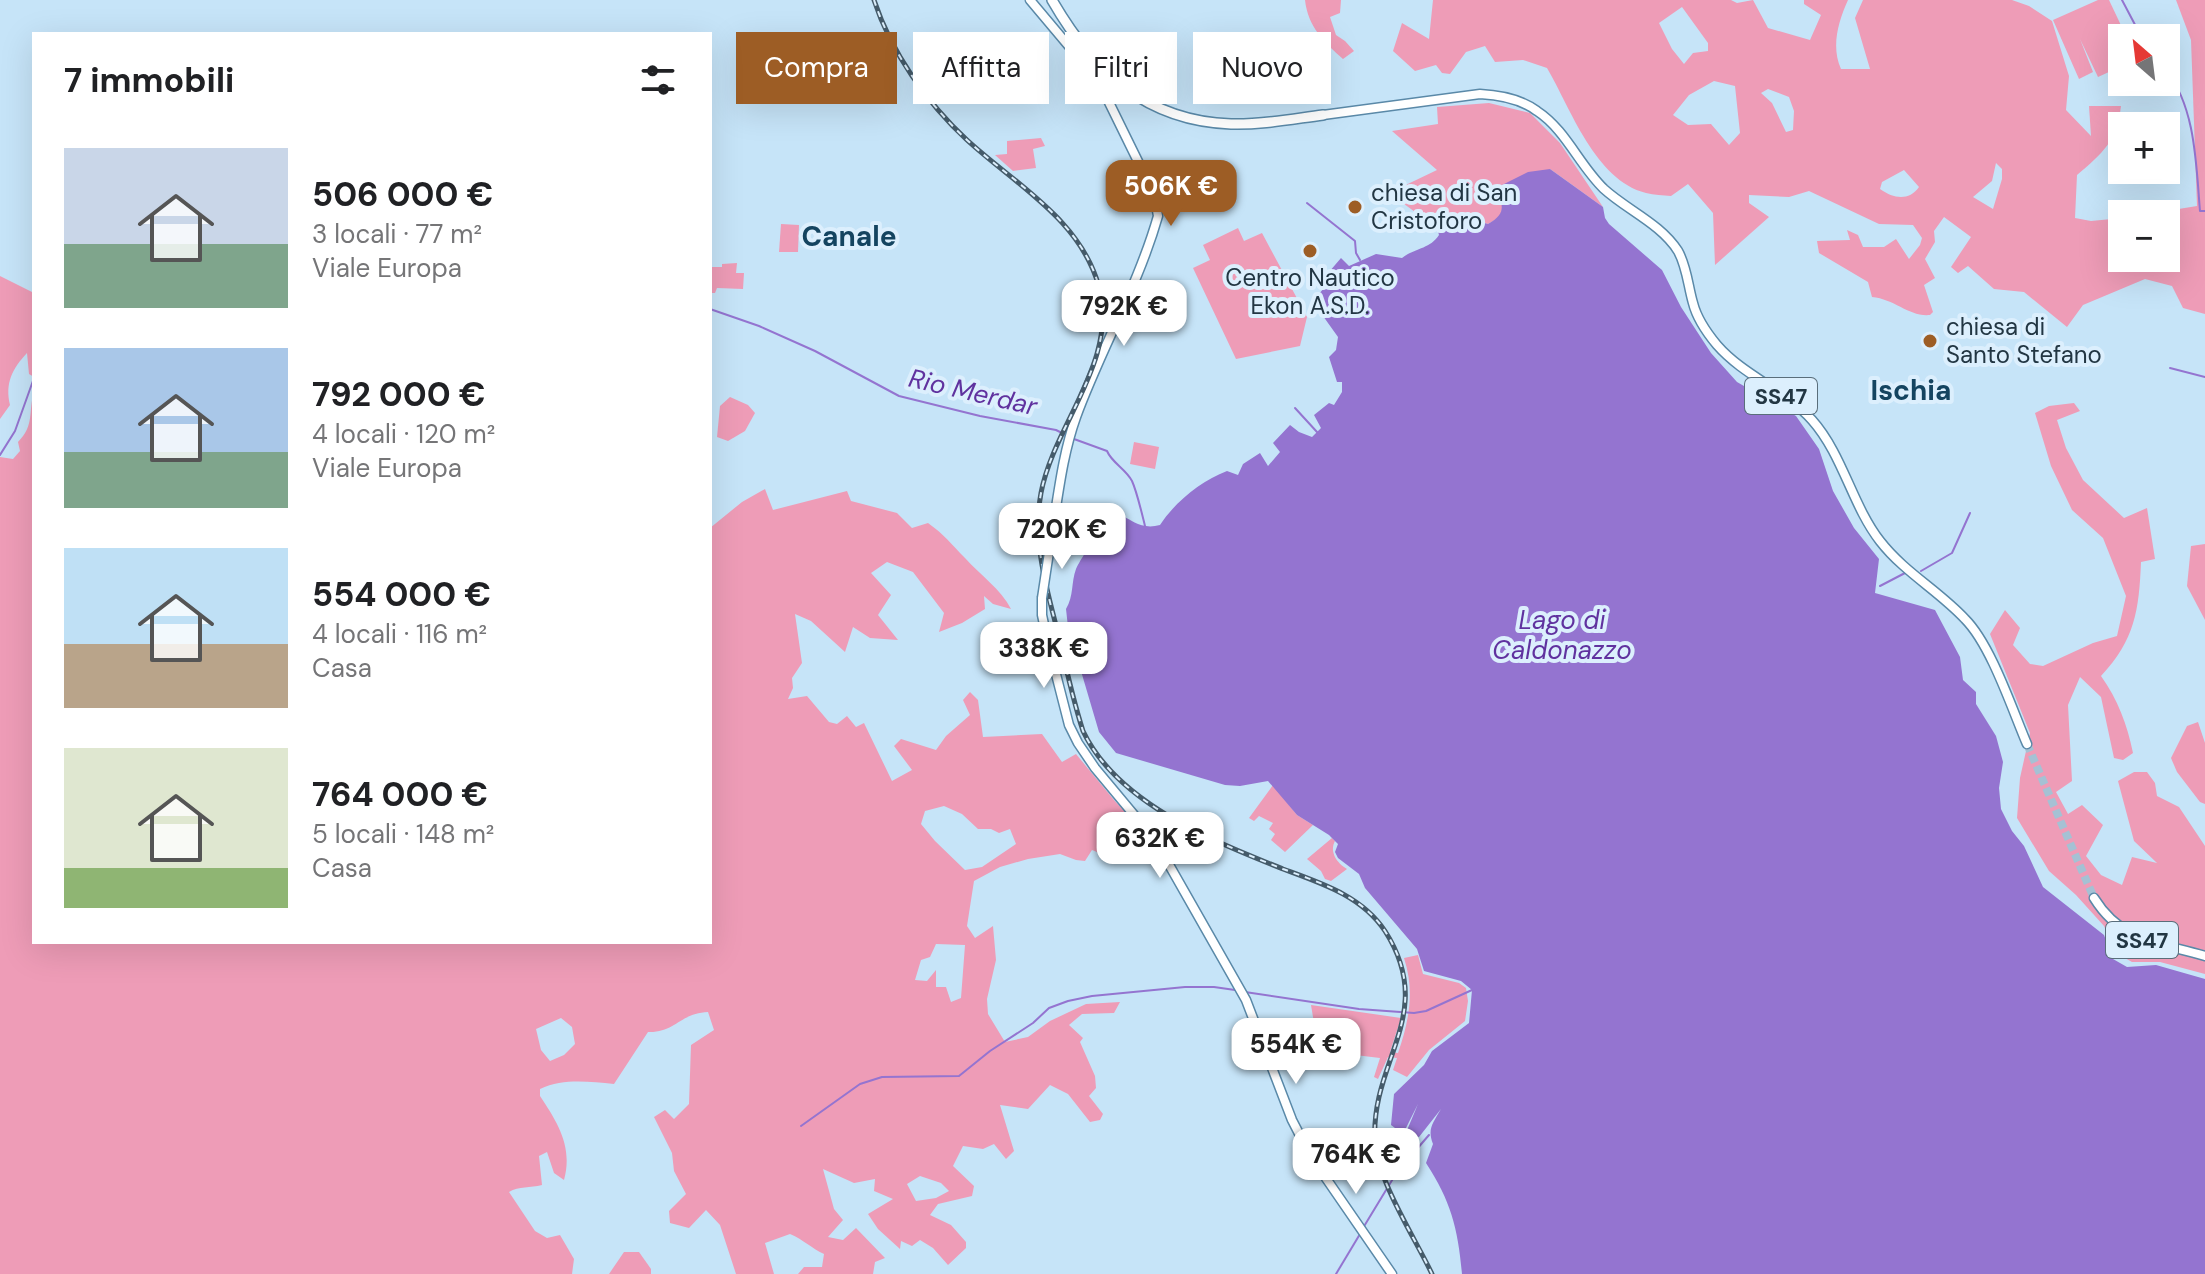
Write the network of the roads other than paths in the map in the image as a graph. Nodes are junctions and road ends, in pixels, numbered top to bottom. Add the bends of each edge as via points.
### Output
1 (1030, 0) edge
2 (1052, 0) edge
3 (1323, 115) joint
4 (2027, 744) tunnel mouth
5 (2094, 898) tunnel mouth
6 (2205, 956) edge
7 (1392, 1274) edge

1 - 7 main road, bridge via 1105,92 1154,194 1158,216 1072,430 1051,539 1042,615 1069,725 1095,768 1155,840 1246,1000 1305,1147
2 - 3 highway, SS47 via 1100,67 1132,93 1171,113 1232,124
3 - 4 main road, SS47 via 1488,94 1523,104 1549,120 1605,189 1669,239 1683,261 1694,306 1718,346 1822,432 1879,541 1967,620
5 - 6 main road, SS47 via 2110,919 2140,939

